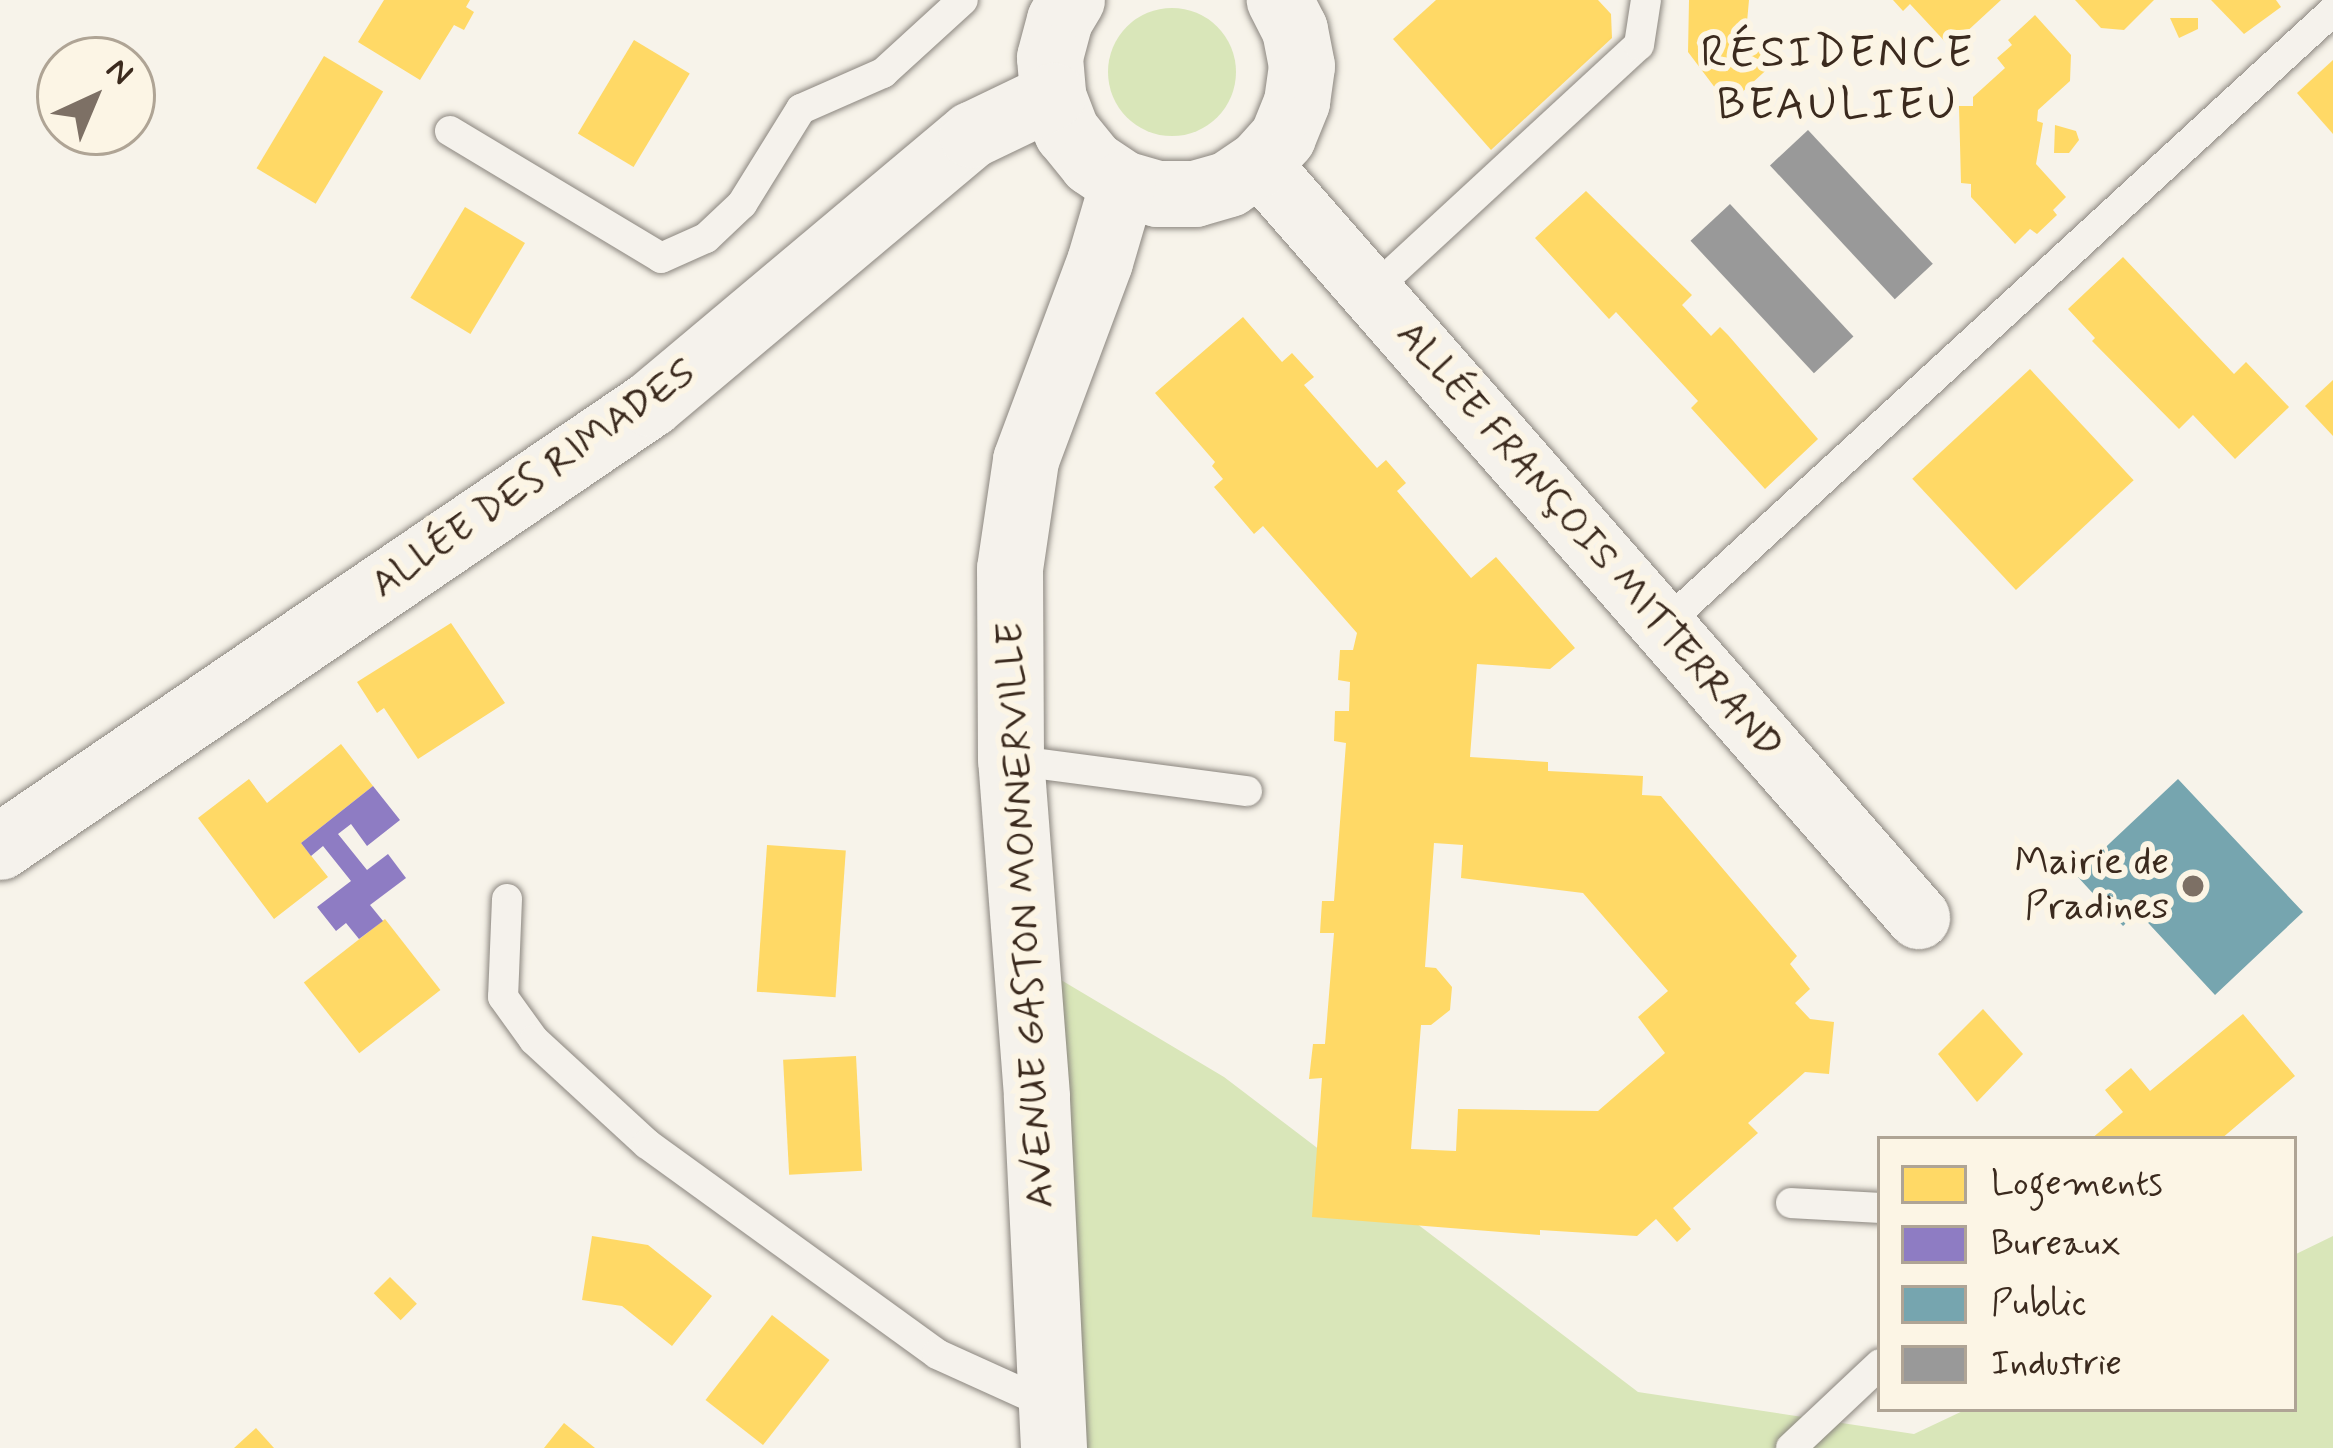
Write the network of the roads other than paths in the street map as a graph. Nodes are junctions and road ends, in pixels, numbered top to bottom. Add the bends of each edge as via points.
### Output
1 (963, 0) edge
2 (1072, 0) edge
3 (1280, 0) edge
4 (1646, 0) edge
5 (2333, 11) edge
6 (1053, 96) junction
7 (450, 130) dead end
8 (1259, 164) junction
9 (1124, 184) junction
10 (1371, 292) junction
11 (1664, 626) junction
12 (1011, 760) junction
13 (1247, 791) dead end
14 (0, 847) edge
15 (507, 899) dead end
16 (1918, 917) dead end
17 (1791, 1203) dead end
18 (1877, 1208) edge
19 (1877, 1367) edge
20 (1054, 1427) edge
21 (1792, 1448) edge

1 - 7 lane via 883,74 801,109 742,204 706,238 661,258
2 - 6 main road via 1050,58
3 - 8 main road via 1301,66 1297,102
4 - 10 lane via 1640,46
5 - 11 lane
6 - 9 main road via 1067,132 1092,163
6 - 14 main road, ALLÉE DES RIMADES via 972,135 651,404
8 - 9 main road via 1195,194
8 - 10 street, ALLÉE FRANÇOIS MITTERRAND
9 - 12 main road, AVENUE GASTON MONNERVILLE via 1026,460 1010,569
10 - 11 street, ALLÉE FRANÇOIS MITTERRAND
11 - 16 street, ALLÉE FRANÇOIS MITTERRAND
12 - 13 lane
12 - 20 main road, AVENUE GASTON MONNERVILLE
15 - 20 lane via 503,998 534,1040 647,1144 938,1354
17 - 18 lane
19 - 21 lane

